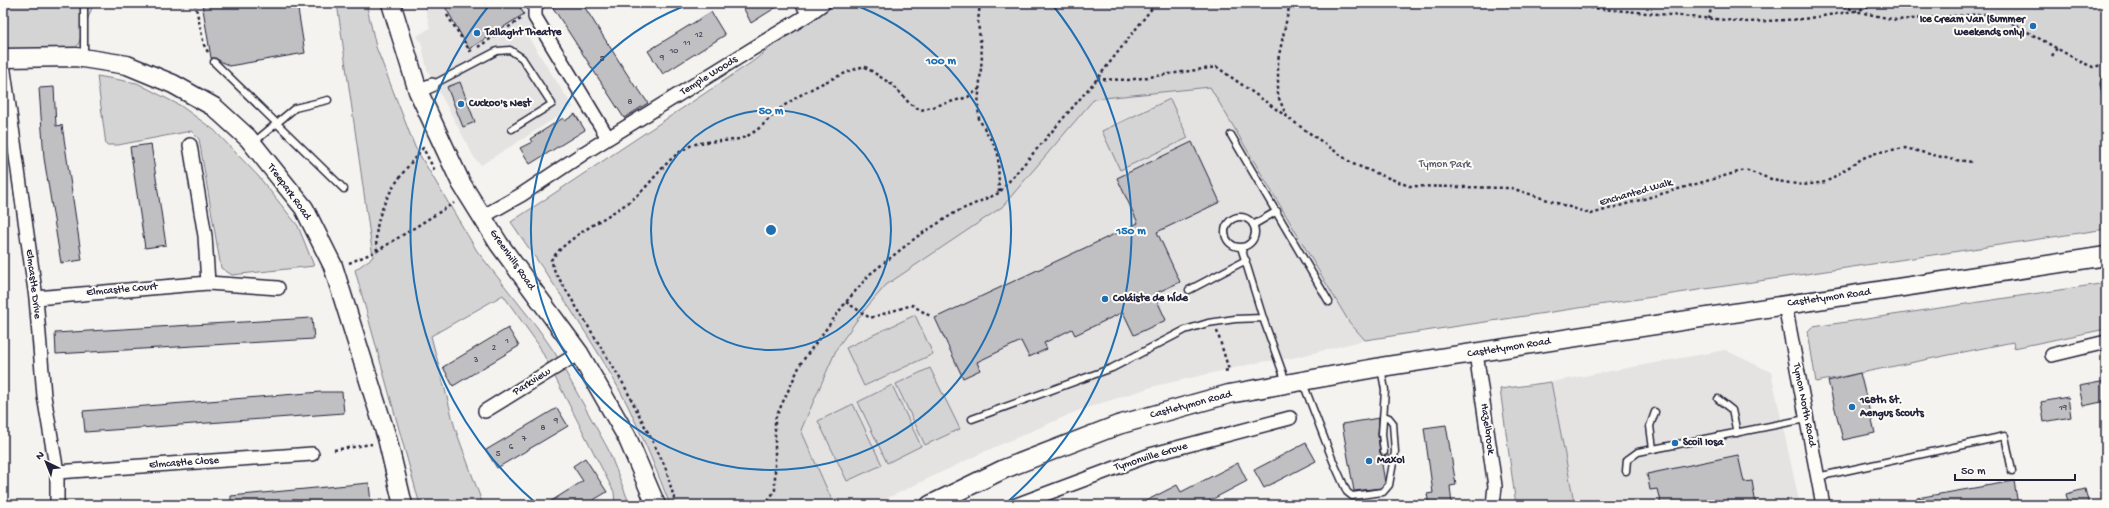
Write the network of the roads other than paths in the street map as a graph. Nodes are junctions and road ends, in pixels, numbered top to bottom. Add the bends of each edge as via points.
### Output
1 (84, 3) edge
2 (391, 3) edge
3 (537, 3) edge
4 (802, 3) edge
5 (824, 3) edge
6 (809, 14) junction
7 (3, 58) edge
8 (84, 58) junction
9 (214, 62) road end
10 (3, 64) edge
11 (2106, 78) edge
12 (425, 88) junction
13 (2106, 92) edge
14 (328, 100) dead end
15 (277, 123) junction
16 (512, 129) dead end
17 (1231, 135) dead end
18 (608, 138) junction
19 (190, 144) dead end
20 (252, 144) junction
21 (344, 189) dead end
22 (1277, 211) junction
23 (482, 218) junction
24 (1253, 225) junction
25 (1241, 247) junction
26 (2106, 256) edge
27 (1246, 260) junction
28 (208, 283) junction
29 (278, 288) dead end
30 (1189, 290) dead end
31 (36, 298) junction
32 (1329, 302) dead end
33 (1784, 305) junction
34 (1263, 318) junction
35 (2106, 342) edge
36 (580, 353) junction
37 (1476, 353) junction
38 (2052, 355) dead end
39 (1381, 367) junction
40 (1294, 381) junction
41 (1718, 399) dead end
42 (485, 411) dead end
43 (1655, 412) dead end
44 (1384, 416) junction
45 (1290, 418) dead end
46 (972, 419) dead end
47 (1806, 419) junction
48 (1737, 433) junction
49 (1653, 449) junction
50 (1384, 452) dead end
51 (312, 454) dead end
52 (1626, 471) dead end
53 (2012, 471) dead end
54 (57, 472) junction
55 (1817, 477) junction
56 (57, 505) edge
57 (403, 505) edge
58 (656, 505) edge
59 (930, 505) edge
60 (1016, 505) edge
61 (1493, 505) edge
62 (1823, 505) edge

1 - 8 lane
2 - 12 street, Greenhills Road
3 - 18 street via 535,17
4 - 6 street
5 - 6 street, Temple Woods
6 - 18 street, Temple Woods
7 - 8 street, Treepark Road
8 - 20 street, Treepark Road via 127,65 173,84 214,107
9 - 15 lane
10 - 31 street, Elmcastle Drive
11 - 13 lane
12 - 16 lane via 497,51 510,50 522,58 552,104
12 - 23 street, Greenhills Road via 461,183
14 - 15 lane via 295,108
15 - 20 lane
15 - 21 lane
17 - 22 lane
18 - 23 street, Temple Woods
19 - 28 street via 205,236
20 - 57 street, Treepark Road via 304,208 333,266 387,438
22 - 24 lane
22 - 32 lane
23 - 36 street, Greenhills Road
24 - 25 lane via 1255,230 1252,242
24 - 25 lane via 1244,218 1229,223 1227,239
25 - 27 lane
26 - 33 street, Castletymon Road
27 - 30 lane
27 - 34 lane
28 - 29 street, Elmcastle Court
28 - 31 street, Elmcastle Court
31 - 54 street, Elmcastle Drive via 44,396
33 - 37 street, Castletymon Road
33 - 47 street, Tymon North Road
34 - 40 lane
34 - 46 lane via 1214,322 1184,330 1112,368
35 - 38 street
36 - 42 street, Parkview
36 - 58 street, Greenhills Road via 627,437
37 - 39 street, Castletymon Road
37 - 61 street, Hazelbrook via 1494,486
39 - 40 street, Castletymon Road
39 - 44 lane via 1385,390
40 - 44 lane via 1347,492 1352,496 1383,492 1389,485 1395,452 1393,423
40 - 59 street, Castletymon Road via 1229,394 1118,425 1004,470
41 - 48 lane via 1732,410
43 - 49 lane via 1650,426
44 - 50 lane
45 - 60 street, Tymonville Grove via 1150,455
47 - 48 lane
47 - 55 street, Tymon North Road
48 - 49 lane
49 - 52 lane via 1638,452 1627,460
51 - 54 street, Elmcastle Close
53 - 55 lane via 2006,436
54 - 56 street, Elmcastle Drive
55 - 62 street, Tymon North Road

